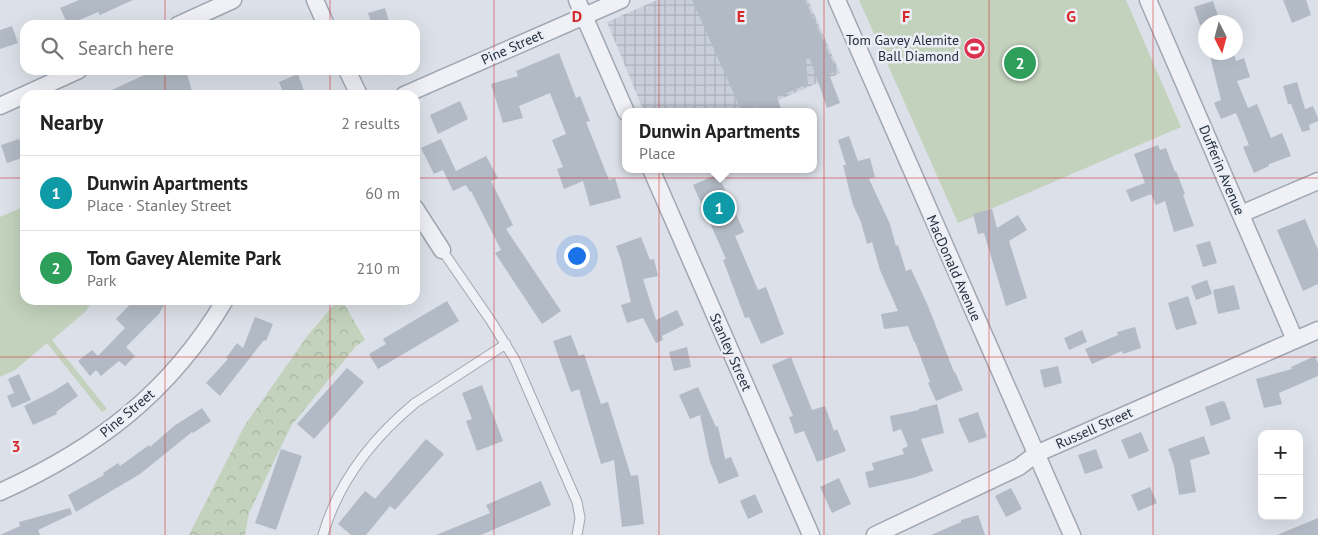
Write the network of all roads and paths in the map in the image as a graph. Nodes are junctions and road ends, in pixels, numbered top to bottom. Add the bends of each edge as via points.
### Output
1 (233, 0) edge
2 (315, 0) edge
3 (577, 0) edge
4 (621, 0) edge
5 (837, 0) edge
6 (1148, 0) edge
7 (584, 16) junction
8 (189, 20) edge
9 (324, 20) edge
10 (68, 75) edge
11 (349, 75) edge
12 (35, 90) edge
13 (357, 90) edge
14 (415, 90) edge
15 (20, 97) edge
16 (0, 106) edge
17 (624, 108) edge
18 (653, 173) edge
19 (1318, 180) edge
20 (1241, 214) junction
21 (420, 216) edge
22 (442, 250) joint
23 (222, 305) edge
24 (1318, 330) edge
25 (1295, 340) junction
26 (506, 344) junction
27 (1036, 454) junction
28 (0, 492) edge
29 (323, 535) edge
30 (577, 535) edge
31 (811, 535) edge
32 (875, 535) edge
33 (1072, 535) edge

1 - 8 street
2 - 9 street
3 - 7 street
4 - 7 street, Pine Street
5 - 27 street, MacDonald Avenue
6 - 20 street, Dufferin Avenue
7 - 14 street, Pine Street
7 - 17 street
10 - 12 street
11 - 13 street
15 - 16 street
18 - 31 street, Stanley Street
19 - 20 street
20 - 25 street, Dufferin Avenue
21 - 22 street
22 - 26 lane
23 - 28 street, Pine Street via 190,353 166,380 105,434 31,478
24 - 25 street, Russell Street
25 - 27 street, Russell Street
26 - 29 lane via 405,412 354,468 334,504
26 - 30 lane via 577,502 580,518
27 - 32 street, Russell Street via 1019,466
27 - 33 street, MacDonald Avenue

